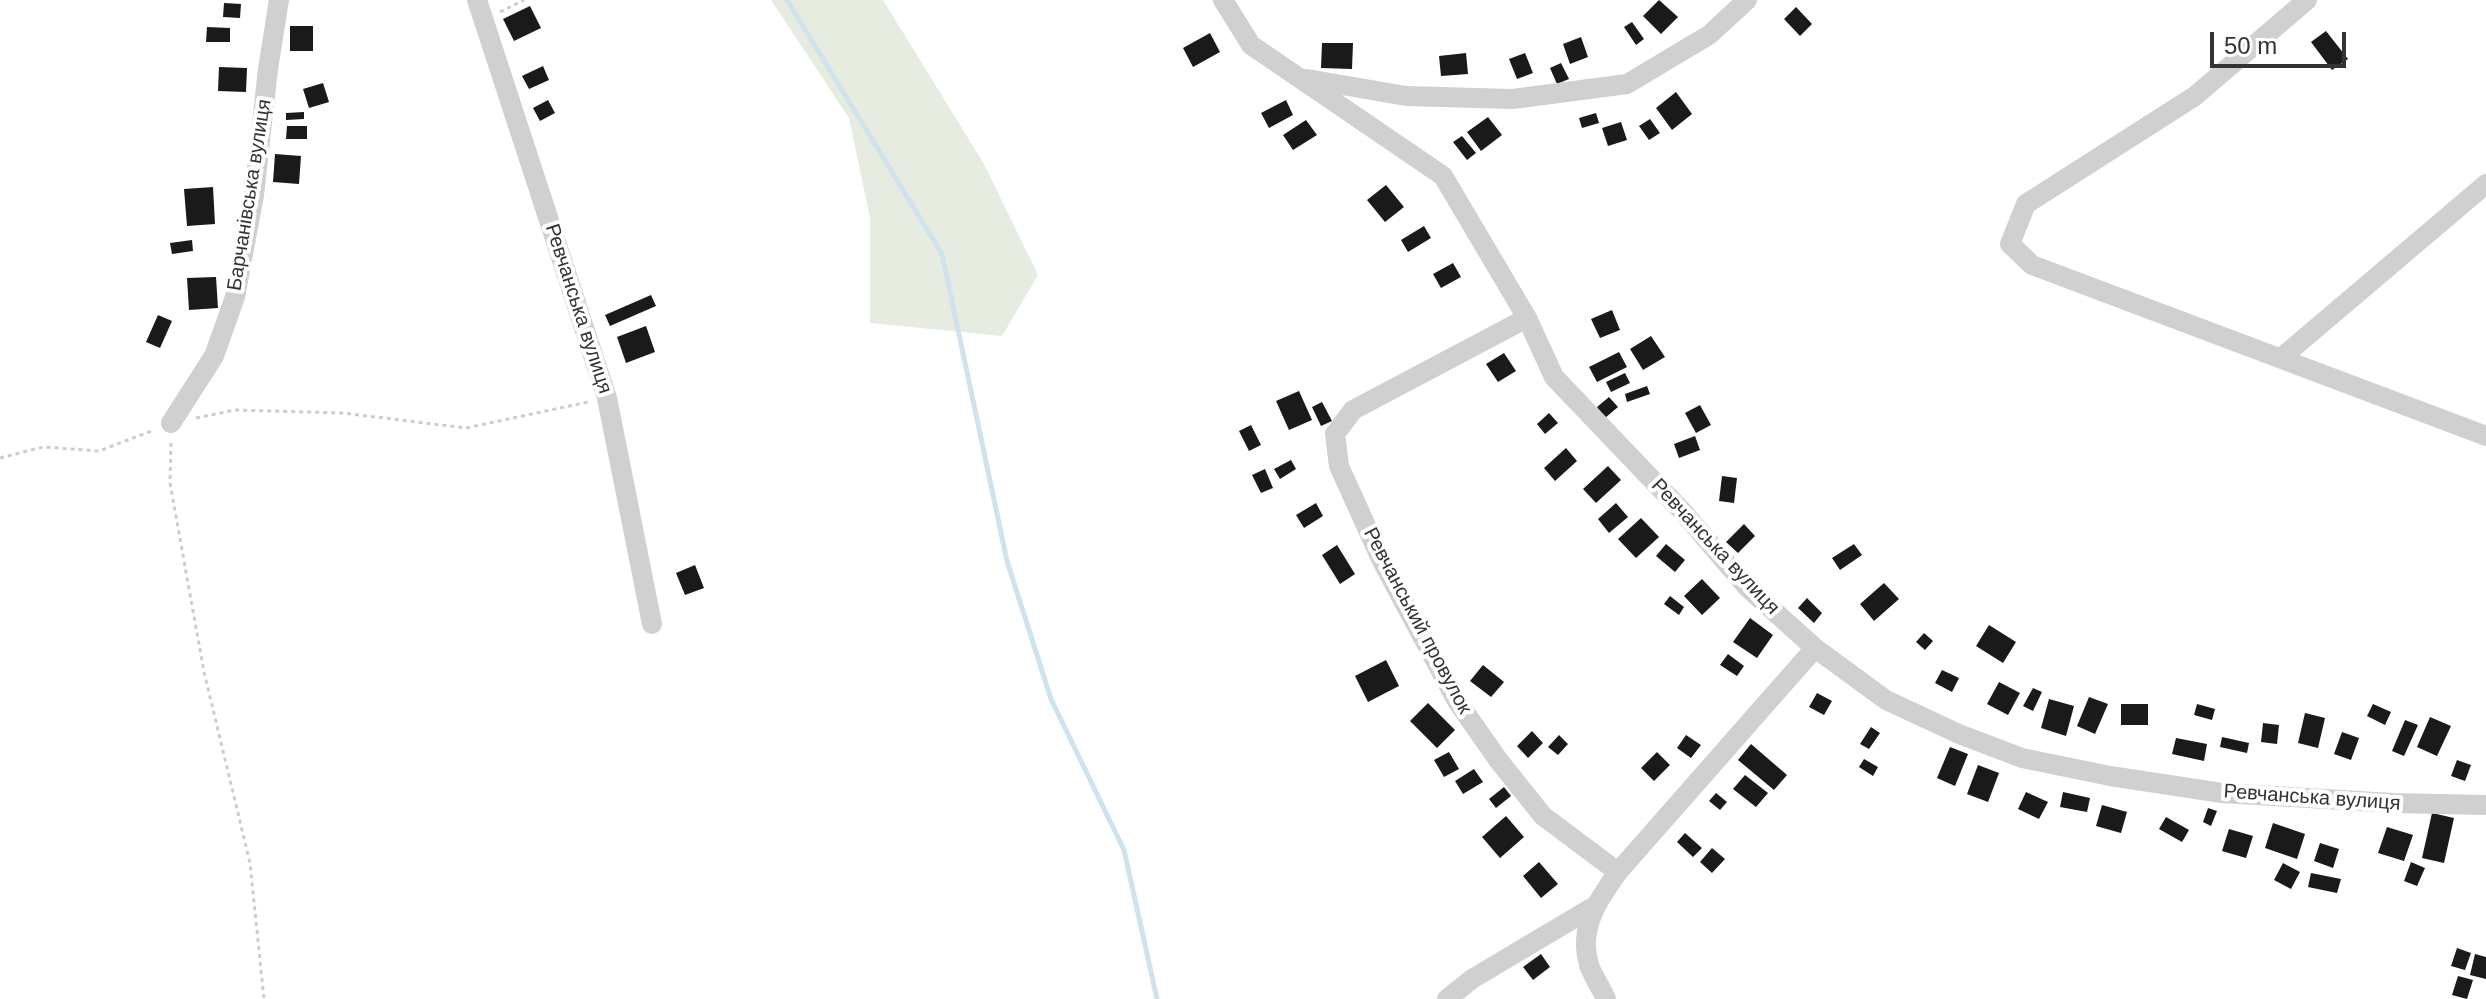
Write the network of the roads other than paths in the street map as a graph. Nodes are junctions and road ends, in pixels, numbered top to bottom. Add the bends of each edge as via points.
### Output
1 (279, 0) edge
2 (477, 0) edge
3 (1223, 0) edge
4 (1747, 0) edge
5 (2307, 0) edge
6 (1299, 77) junction
7 (2486, 184) edge
8 (1527, 318) junction
9 (2281, 358) junction
10 (171, 423) road end
11 (2486, 436) edge
12 (652, 624) dead end
13 (1815, 648) junction
14 (2486, 805) edge
15 (1618, 872) junction
16 (1593, 907) junction
17 (1447, 999) edge
18 (1606, 999) edge

1 - 10 street, Барчанівська вулиця via 235,297 214,356
2 - 12 street, Ревчанська вулиця via 607,398
3 - 6 street, Ревчанська вулиця via 1251,45
4 - 6 street via 1709,35 1627,84 1513,99 1406,96
5 - 9 street via 2195,96 2026,204 2010,244 2032,265
6 - 8 street, Ревчанська вулиця via 1443,176
7 - 9 street
8 - 13 street, Ревчанська вулиця via 1554,377 1747,587
8 - 15 street, Ревчанський провулок via 1353,410 1335,434 1339,466 1382,561 1465,713 1543,816
9 - 11 street
13 - 14 street, Ревчанська вулиця via 1886,700 2022,758 2222,793
13 - 15 street
15 - 16 street
16 - 17 street
16 - 18 street via 1587,933 1589,963

